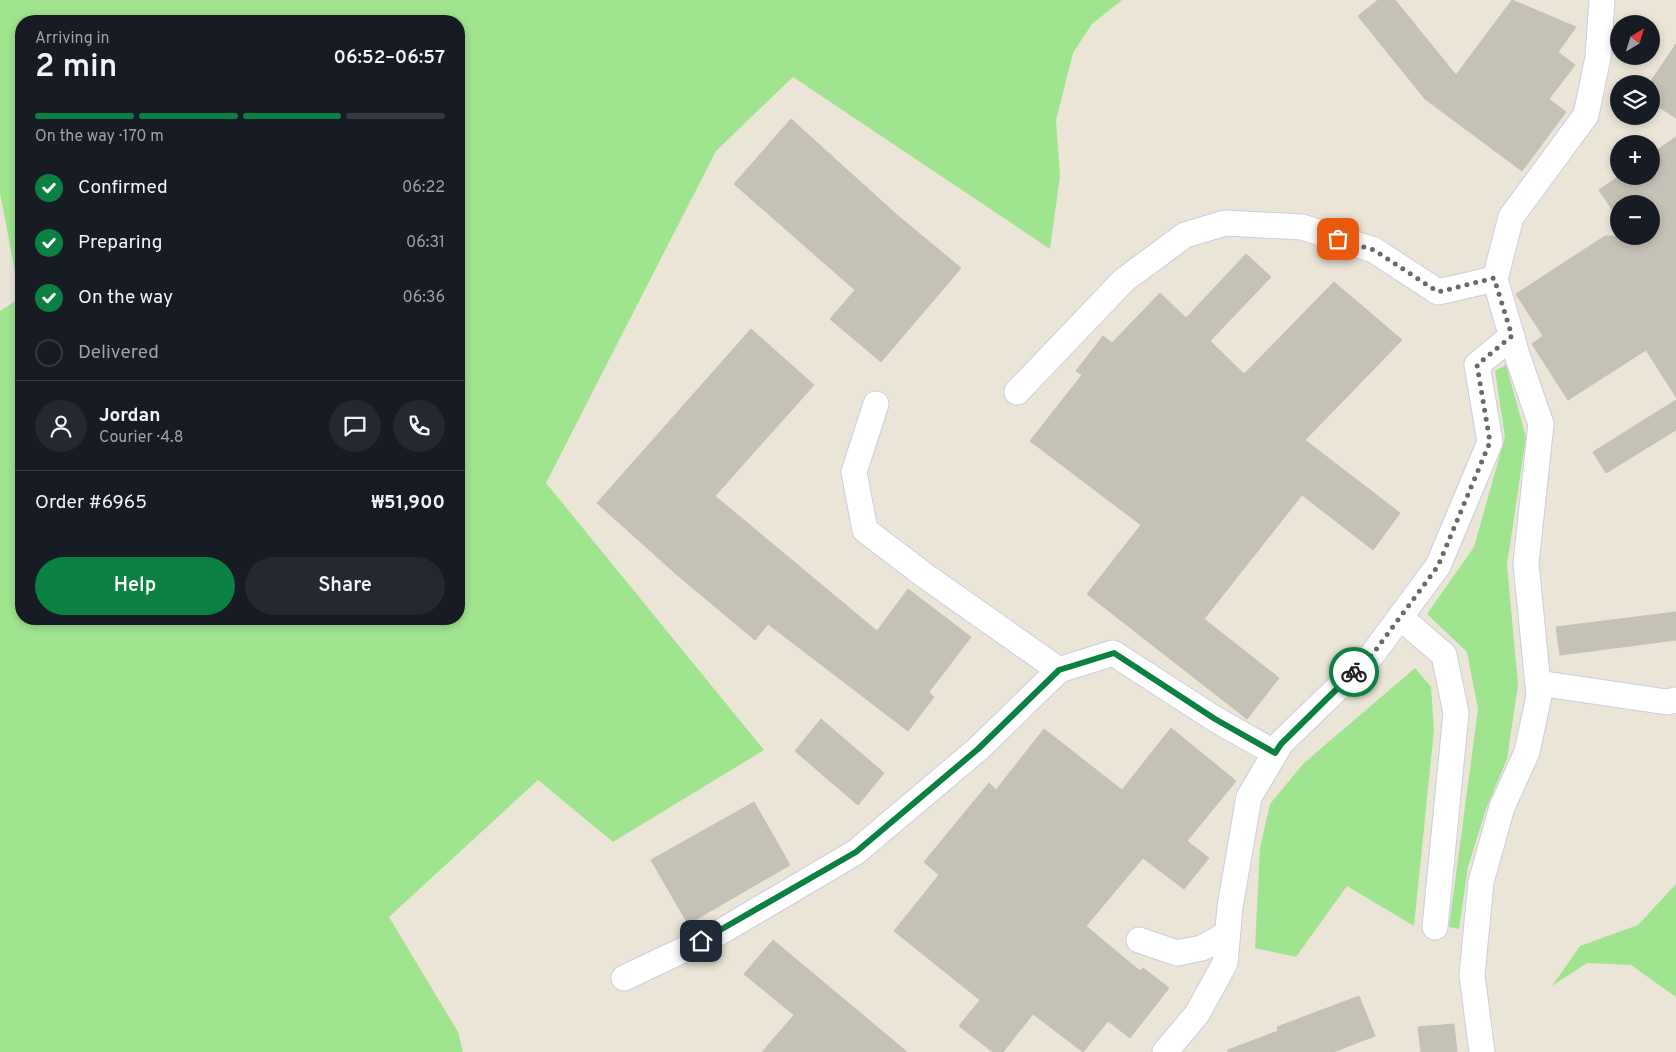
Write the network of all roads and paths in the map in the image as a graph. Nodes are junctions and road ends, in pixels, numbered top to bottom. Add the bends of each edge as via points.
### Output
1 (1602, 0) edge
2 (1494, 278) junction
3 (1512, 336) junction
4 (1018, 392) dead end
5 (876, 404) dead end
6 (1400, 617) junction
7 (1059, 670) junction
8 (1538, 683) junction
9 (1676, 700) edge
10 (1275, 753) junction
11 (1435, 927) dead end
12 (1227, 934) junction
13 (1139, 940) dead end
14 (624, 978) dead end
15 (1165, 1052) edge
16 (1482, 1052) edge

1 - 2 street via 1598,57 1586,115 1511,217
2 - 3 street
2 - 4 street via 1438,292 1374,250 1302,227 1225,223 1185,235 1124,280
3 - 6 street via 1477,365 1490,442 1438,566
3 - 8 street via 1541,424 1526,563
5 - 7 street via 854,472 865,530
6 - 10 street via 1372,655
6 - 11 street via 1444,655 1456,713
7 - 10 street via 1114,653 1215,719
7 - 14 street via 978,749 856,852 717,934
8 - 9 street via 1667,702
8 - 16 street via 1539,696 1527,752 1502,807 1481,882 1472,975
10 - 12 street via 1248,797
12 - 13 street via 1202,948 1177,953
12 - 15 street via 1225,963 1197,1014

